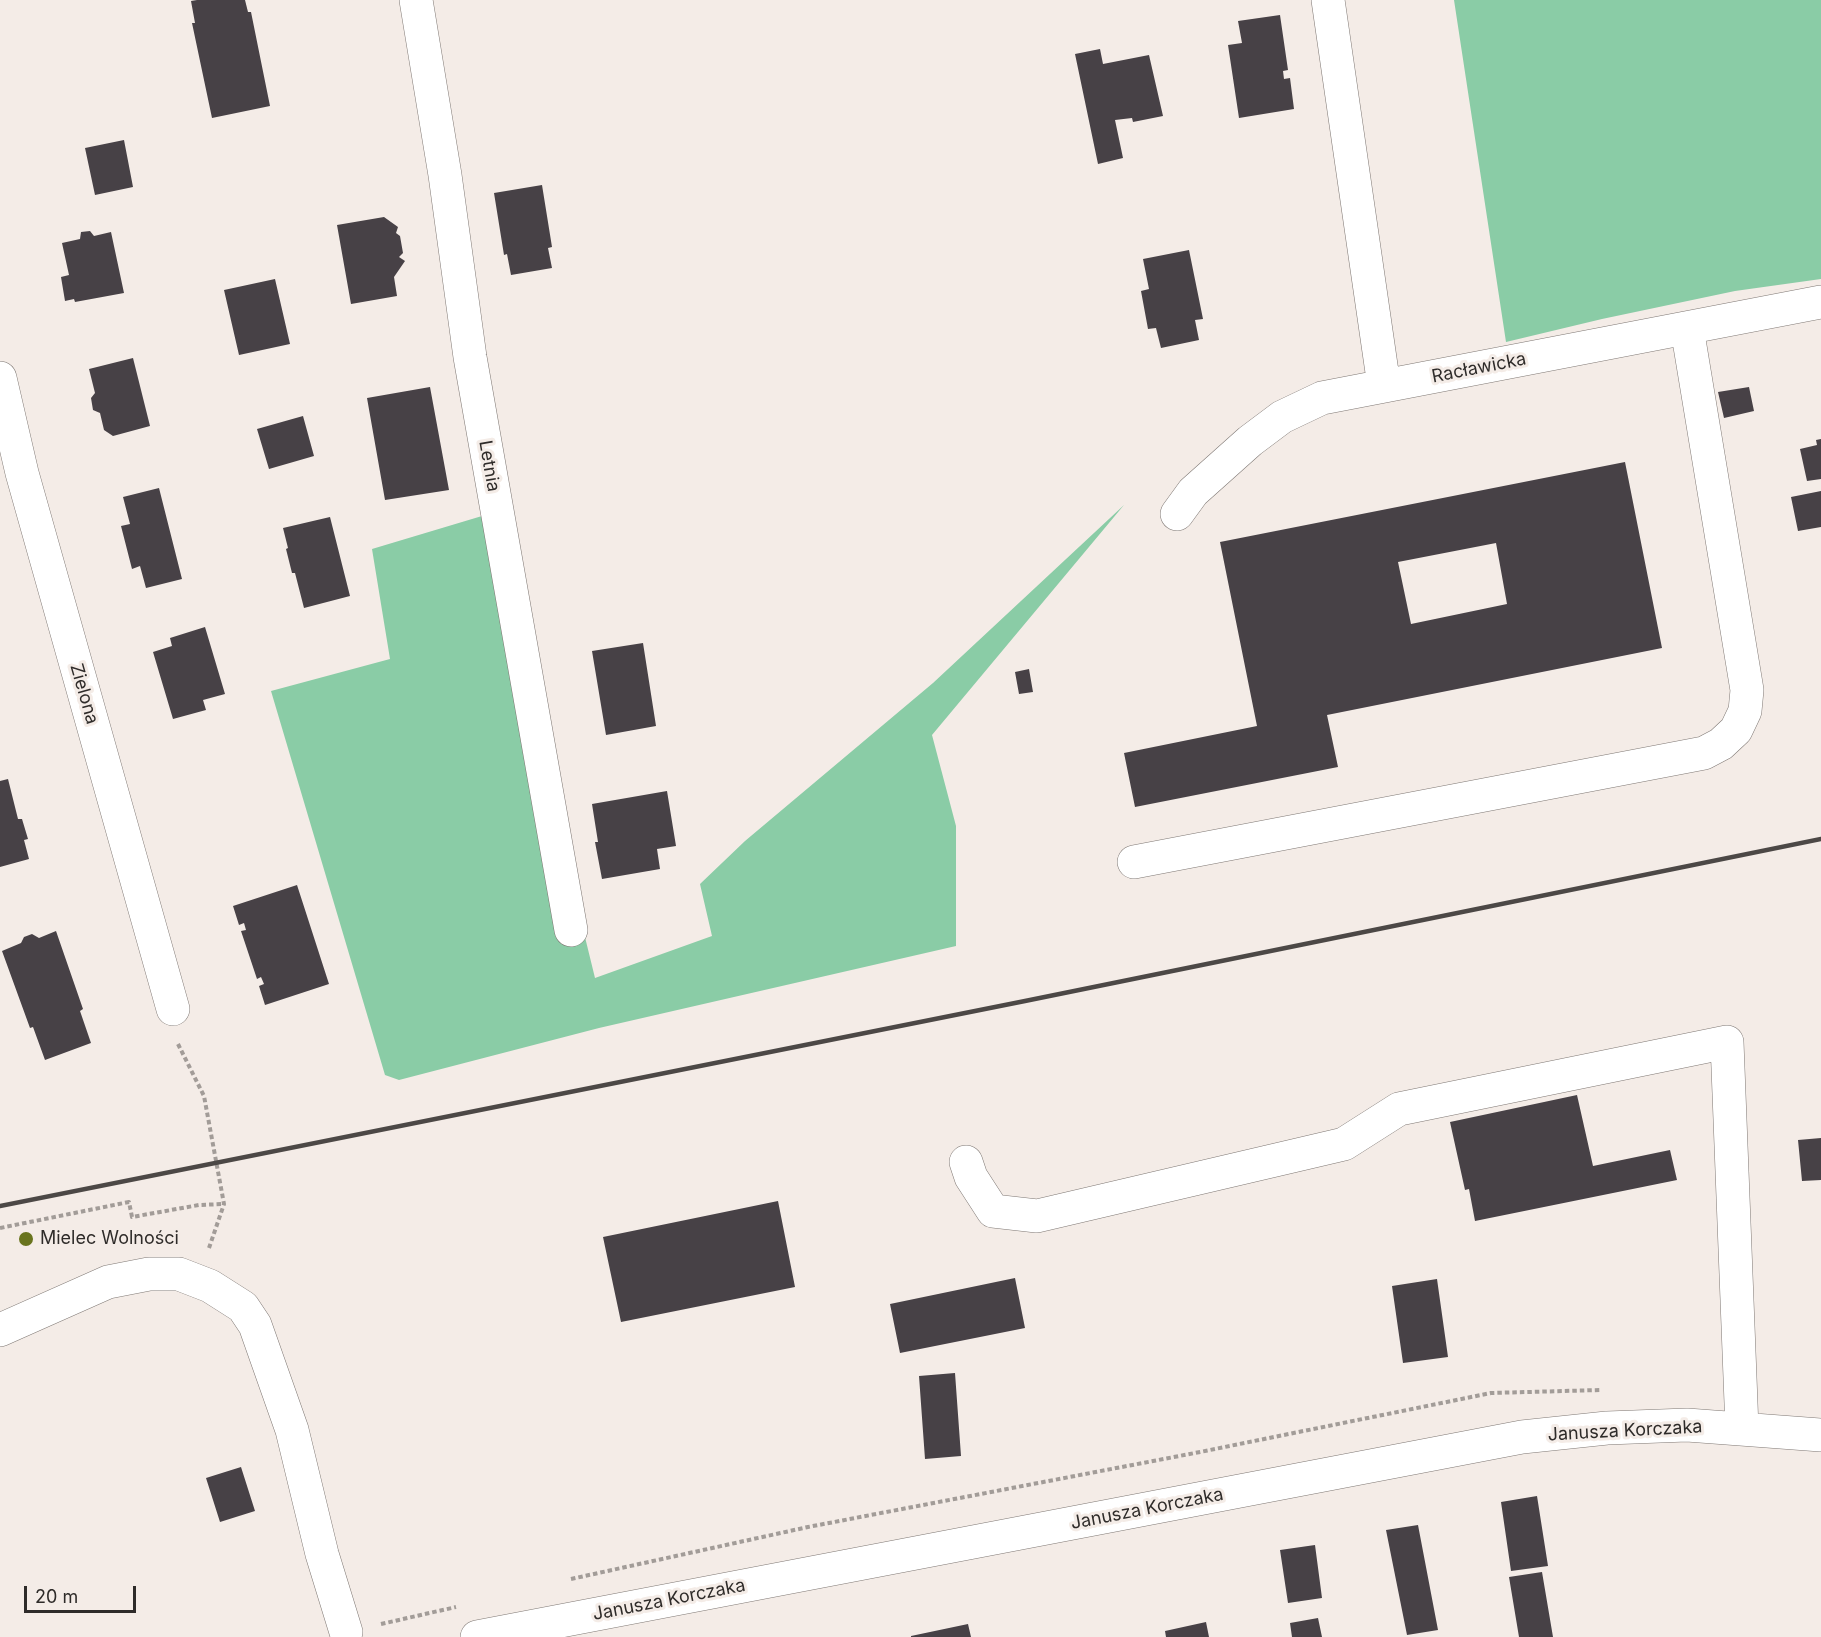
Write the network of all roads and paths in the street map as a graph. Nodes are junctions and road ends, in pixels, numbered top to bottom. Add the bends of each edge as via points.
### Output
1 (416, 0) edge
2 (1328, 0) edge
3 (1821, 302) edge
4 (1687, 328) junction
5 (0, 378) edge
6 (1384, 386) junction
7 (1177, 514) dead end
8 (1134, 862) dead end
9 (571, 930) dead end
10 (173, 1008) joint
11 (966, 1162) dead end
12 (224, 1204) junction
13 (0, 1228) edge
14 (207, 1254) dead end
15 (0, 1330) edge
16 (1742, 1429) junction
17 (1821, 1435) edge
18 (346, 1632) dead end
19 (477, 1637) edge

1 - 9 street, Letnia via 472,369
2 - 6 street
3 - 4 street, Racławicka
4 - 6 street, Racławicka
4 - 8 street via 1747,690 1745,711 1736,730 1704,753
5 - 10 street, Zielona via 22,473
6 - 7 street, Racławicka via 1322,398 1282,417 1193,492
10 - 12 path via 172,1033 204,1096
11 - 16 street via 993,1211 1037,1216 1344,1144 1399,1109 1727,1042
12 - 13 path via 132,1217 129,1202
12 - 14 path
15 - 18 street via 108,1282 149,1274 179,1274 210,1286 243,1308 255,1325 292,1430 322,1554
16 - 17 street, Janusza Korczaka
16 - 19 street, Janusza Korczaka via 1687,1425 1522,1437

